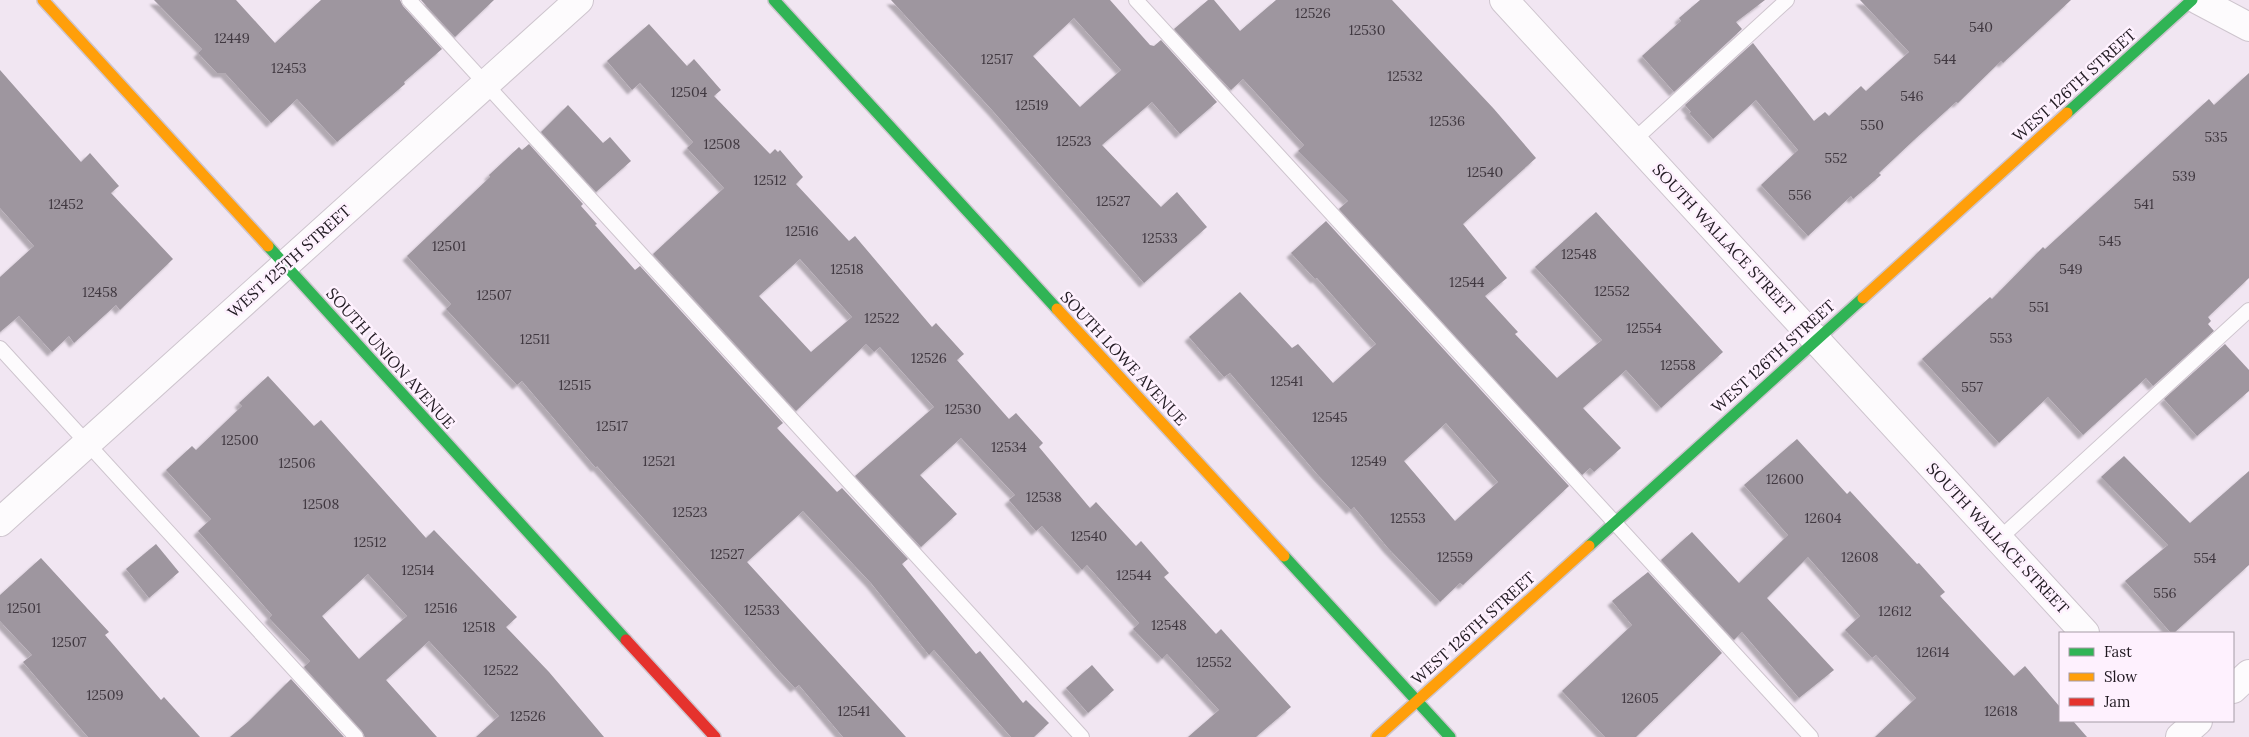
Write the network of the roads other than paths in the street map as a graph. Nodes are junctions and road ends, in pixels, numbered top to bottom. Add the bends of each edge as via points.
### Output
1 (43, 0) edge
2 (409, 0) edge
3 (579, 0) edge
4 (774, 0) edge
5 (1136, 0) edge
6 (1504, 0) edge
7 (1787, 0) edge
8 (2192, 0) edge
9 (2198, 0) edge
10 (2249, 27) edge
11 (486, 84) junction
12 (1633, 141) junction
13 (284, 266) junction
14 (2249, 310) edge
15 (1816, 340) junction
16 (0, 348) edge
17 (87, 443) junction
18 (0, 522) edge
19 (1614, 522) junction
20 (1999, 539) junction
21 (2084, 632) edge
22 (2249, 674) edge
23 (2234, 688) edge
24 (1416, 701) junction
25 (2167, 722) edge
26 (2197, 722) edge
27 (356, 737) edge
28 (715, 737) edge
29 (1082, 737) edge
30 (1377, 737) edge
31 (1450, 737) edge
32 (1811, 737) edge
33 (2180, 737) edge

1 - 13 street, SOUTH UNION AVENUE
2 - 11 lane
3 - 11 street, WEST 125TH STREET
4 - 24 street, SOUTH LOWE AVENUE
5 - 19 lane
6 - 12 street, SOUTH WALLACE STREET
7 - 12 lane
8 - 15 street, WEST 126TH STREET
9 - 10 street
11 - 13 street, WEST 125TH STREET
11 - 29 lane
12 - 15 street, SOUTH WALLACE STREET
13 - 17 street, WEST 125TH STREET
13 - 28 street, SOUTH UNION AVENUE
14 - 20 lane
15 - 19 street, WEST 126TH STREET
15 - 20 street, SOUTH WALLACE STREET
16 - 17 lane
17 - 18 street, WEST 125TH STREET
17 - 27 lane
19 - 24 street, WEST 126TH STREET
19 - 32 lane
20 - 21 street, SOUTH WALLACE STREET
22 - 23 street
24 - 30 street, WEST 126TH STREET
24 - 31 street, SOUTH LOWE AVENUE
25 - 33 street
26 - 33 street

